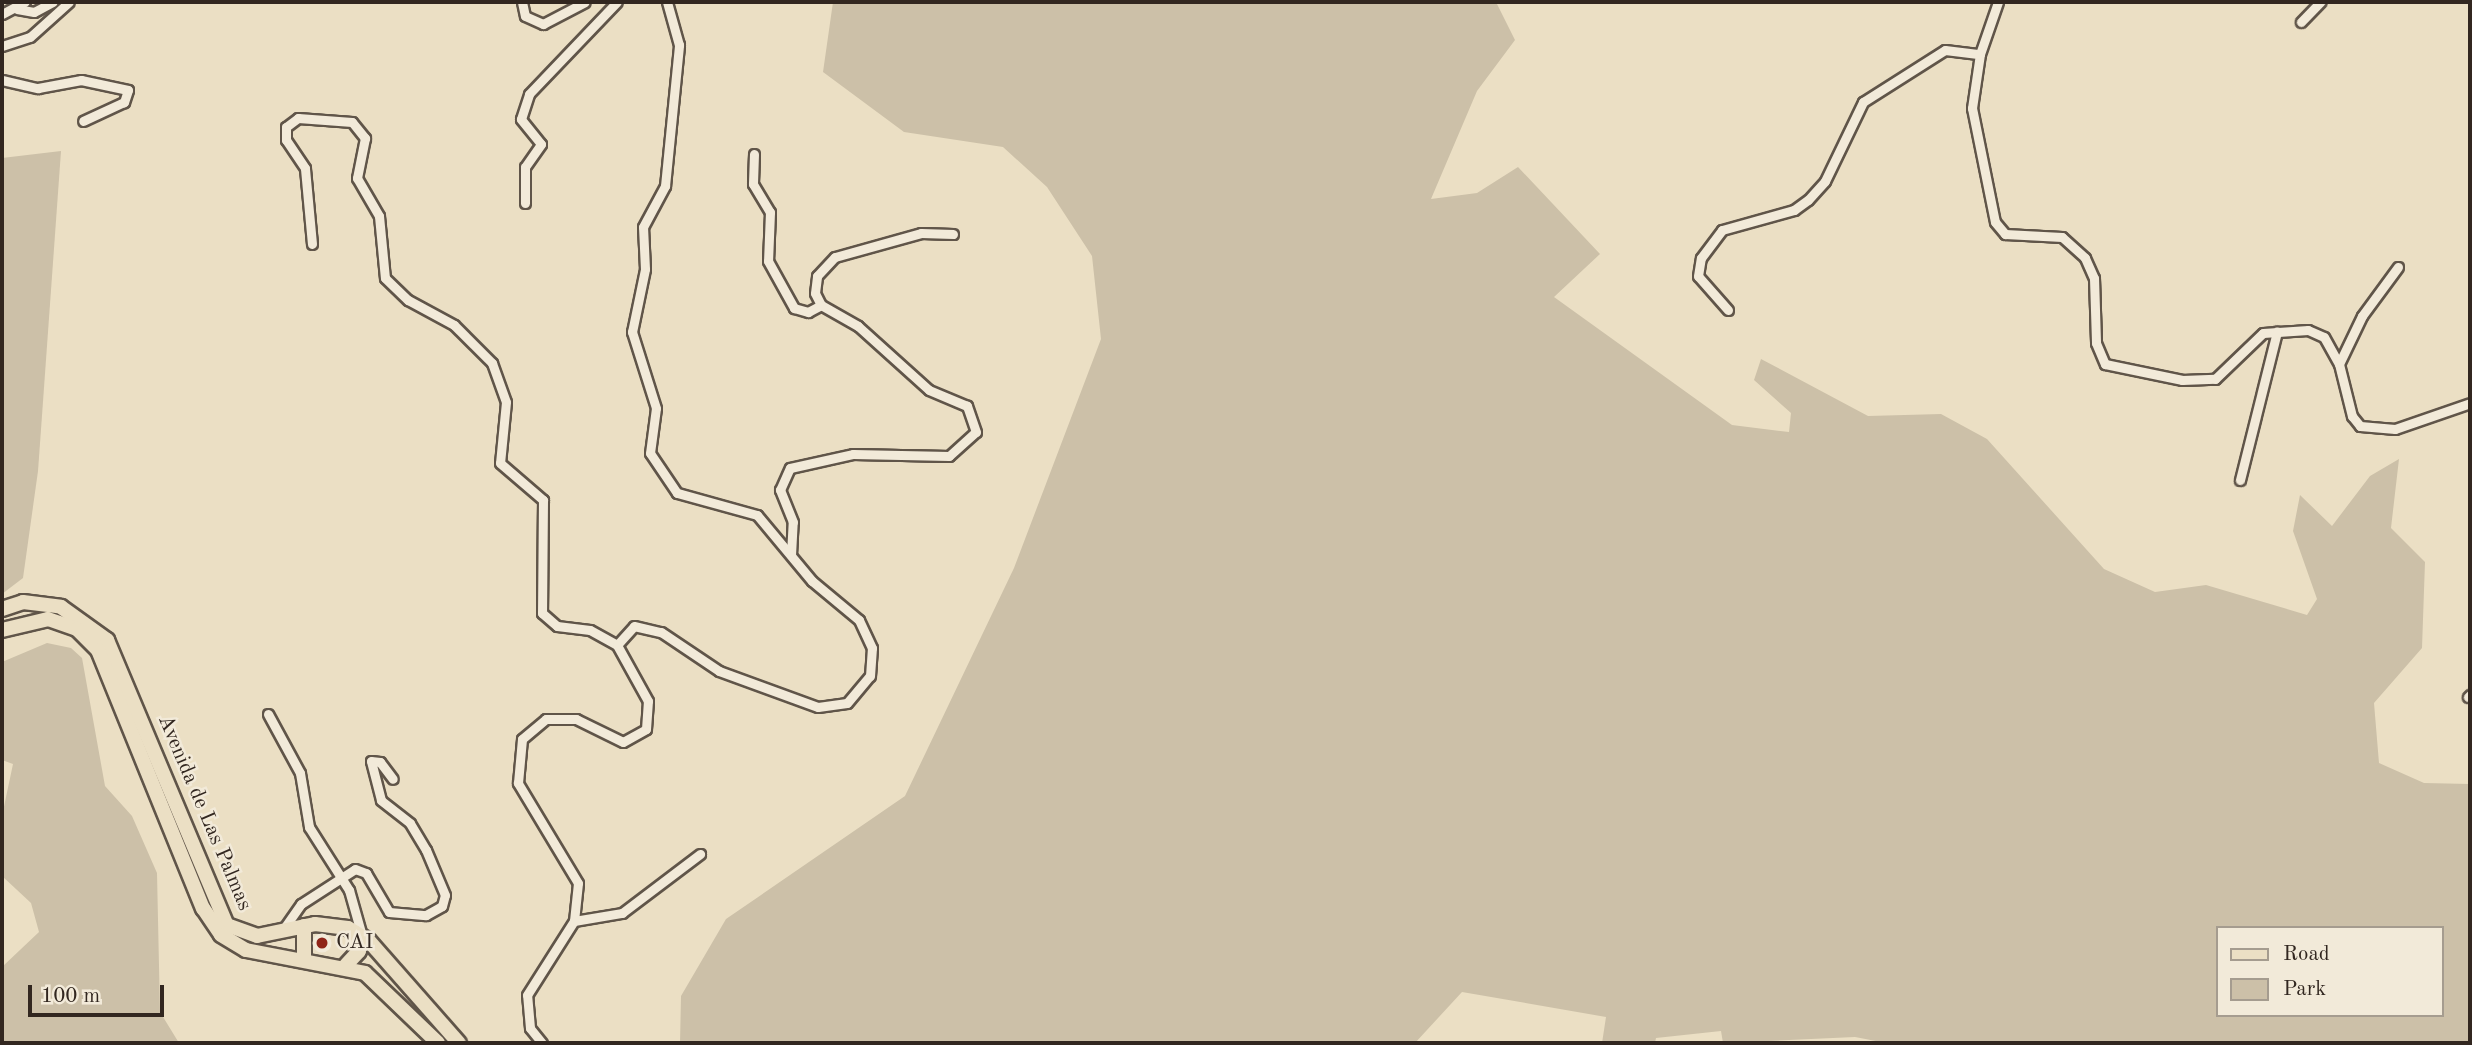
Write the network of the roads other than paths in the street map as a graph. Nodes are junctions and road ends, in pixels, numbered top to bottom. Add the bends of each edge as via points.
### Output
1 (53, 2) edge
2 (69, 2) edge
3 (522, 2) edge
4 (585, 2) edge
5 (617, 2) edge
6 (667, 2) edge
7 (1998, 2) edge
8 (2320, 2) edge
9 (21, 6) edge
10 (2, 14) edge
11 (2301, 22) dead end
12 (2, 46) edge
13 (1980, 54) junction
14 (2, 80) edge
15 (83, 121) dead end
16 (754, 154) dead end
17 (525, 203) dead end
18 (953, 234) dead end
19 (312, 244) dead end
20 (2398, 267) dead end
21 (821, 305) junction
22 (1728, 310) dead end
23 (2277, 332) junction
24 (2339, 364) junction
25 (2470, 402) edge
26 (2239, 480) dead end
27 (791, 555) junction
28 (2, 609) edge
29 (2, 630) edge
30 (617, 645) junction
31 (268, 714) dead end
32 (393, 779) dead end
33 (700, 854) dead end
34 (342, 880) junction
35 (574, 920) junction
36 (304, 926) junction
37 (282, 932) junction
38 (359, 934) junction
39 (303, 959) junction
40 (346, 965) junction
41 (438, 1043) edge
42 (459, 1043) edge
43 (542, 1043) edge

1 - 9 street via 34,12
2 - 12 street via 30,37
3 - 4 street via 525,16 544,24
5 - 17 street via 529,94 521,119 541,144 525,167
6 - 27 street via 679,45 665,186 643,227 645,269 632,332 656,408 650,453 677,493 757,515
7 - 13 street
8 - 11 street
9 - 10 street
13 - 22 street via 1945,50 1863,102 1825,181 1808,200 1794,210 1722,230 1701,258 1698,276
13 - 23 street via 1972,108 1997,228 2062,237 2085,258 2096,288 2096,344 2105,364 2182,380 2215,379 2263,333
14 - 15 street via 38,88 81,80 128,90 124,102
16 - 21 street via 753,184 769,212 768,261 794,308 808,313
18 - 21 street via 921,233 835,257 817,276
19 - 30 street via 304,168 286,140 286,127 298,118 352,122 365,138 357,178 379,216 385,278 408,300 454,325 492,363 506,402 500,463 543,500 542,613 547,621 590,630
20 - 24 street via 2362,316
21 - 27 street via 858,326 929,390 967,406 976,432 949,456 853,454 790,468 780,490 793,522
23 - 24 street via 2316,333
23 - 26 street
24 - 25 street via 2352,416 2371,430 2395,429
27 - 30 street via 868,635 867,686 847,702 818,706 719,671 652,627 628,629
28 - 37 main road, Avenida de Las Palmas via 23,602 61,607 107,640 222,919 247,935
29 - 39 main road, Avenida de Las Palmas via 48,619 89,637 107,664 214,927 246,950
30 - 35 street via 648,701 646,729 623,741 576,719 546,719 522,739 515,760 530,807 574,868
31 - 34 street via 303,779 309,827
32 - 34 street via 380,762 371,761 381,800 410,823 426,850 444,903 426,915 395,914 384,909 362,869
33 - 35 street via 622,913
34 - 37 street via 301,904
34 - 38 street
35 - 43 street via 527,995 530,1028
36 - 37 main road, Avenida de Las Palmas
36 - 38 main road, Avenida de Las Palmas via 326,923
36 - 39 main road
38 - 40 main road via 359,951
38 - 42 main road
39 - 40 main road, Avenida de Las Palmas
40 - 41 main road, Avenida de Las Palmas via 382,984

